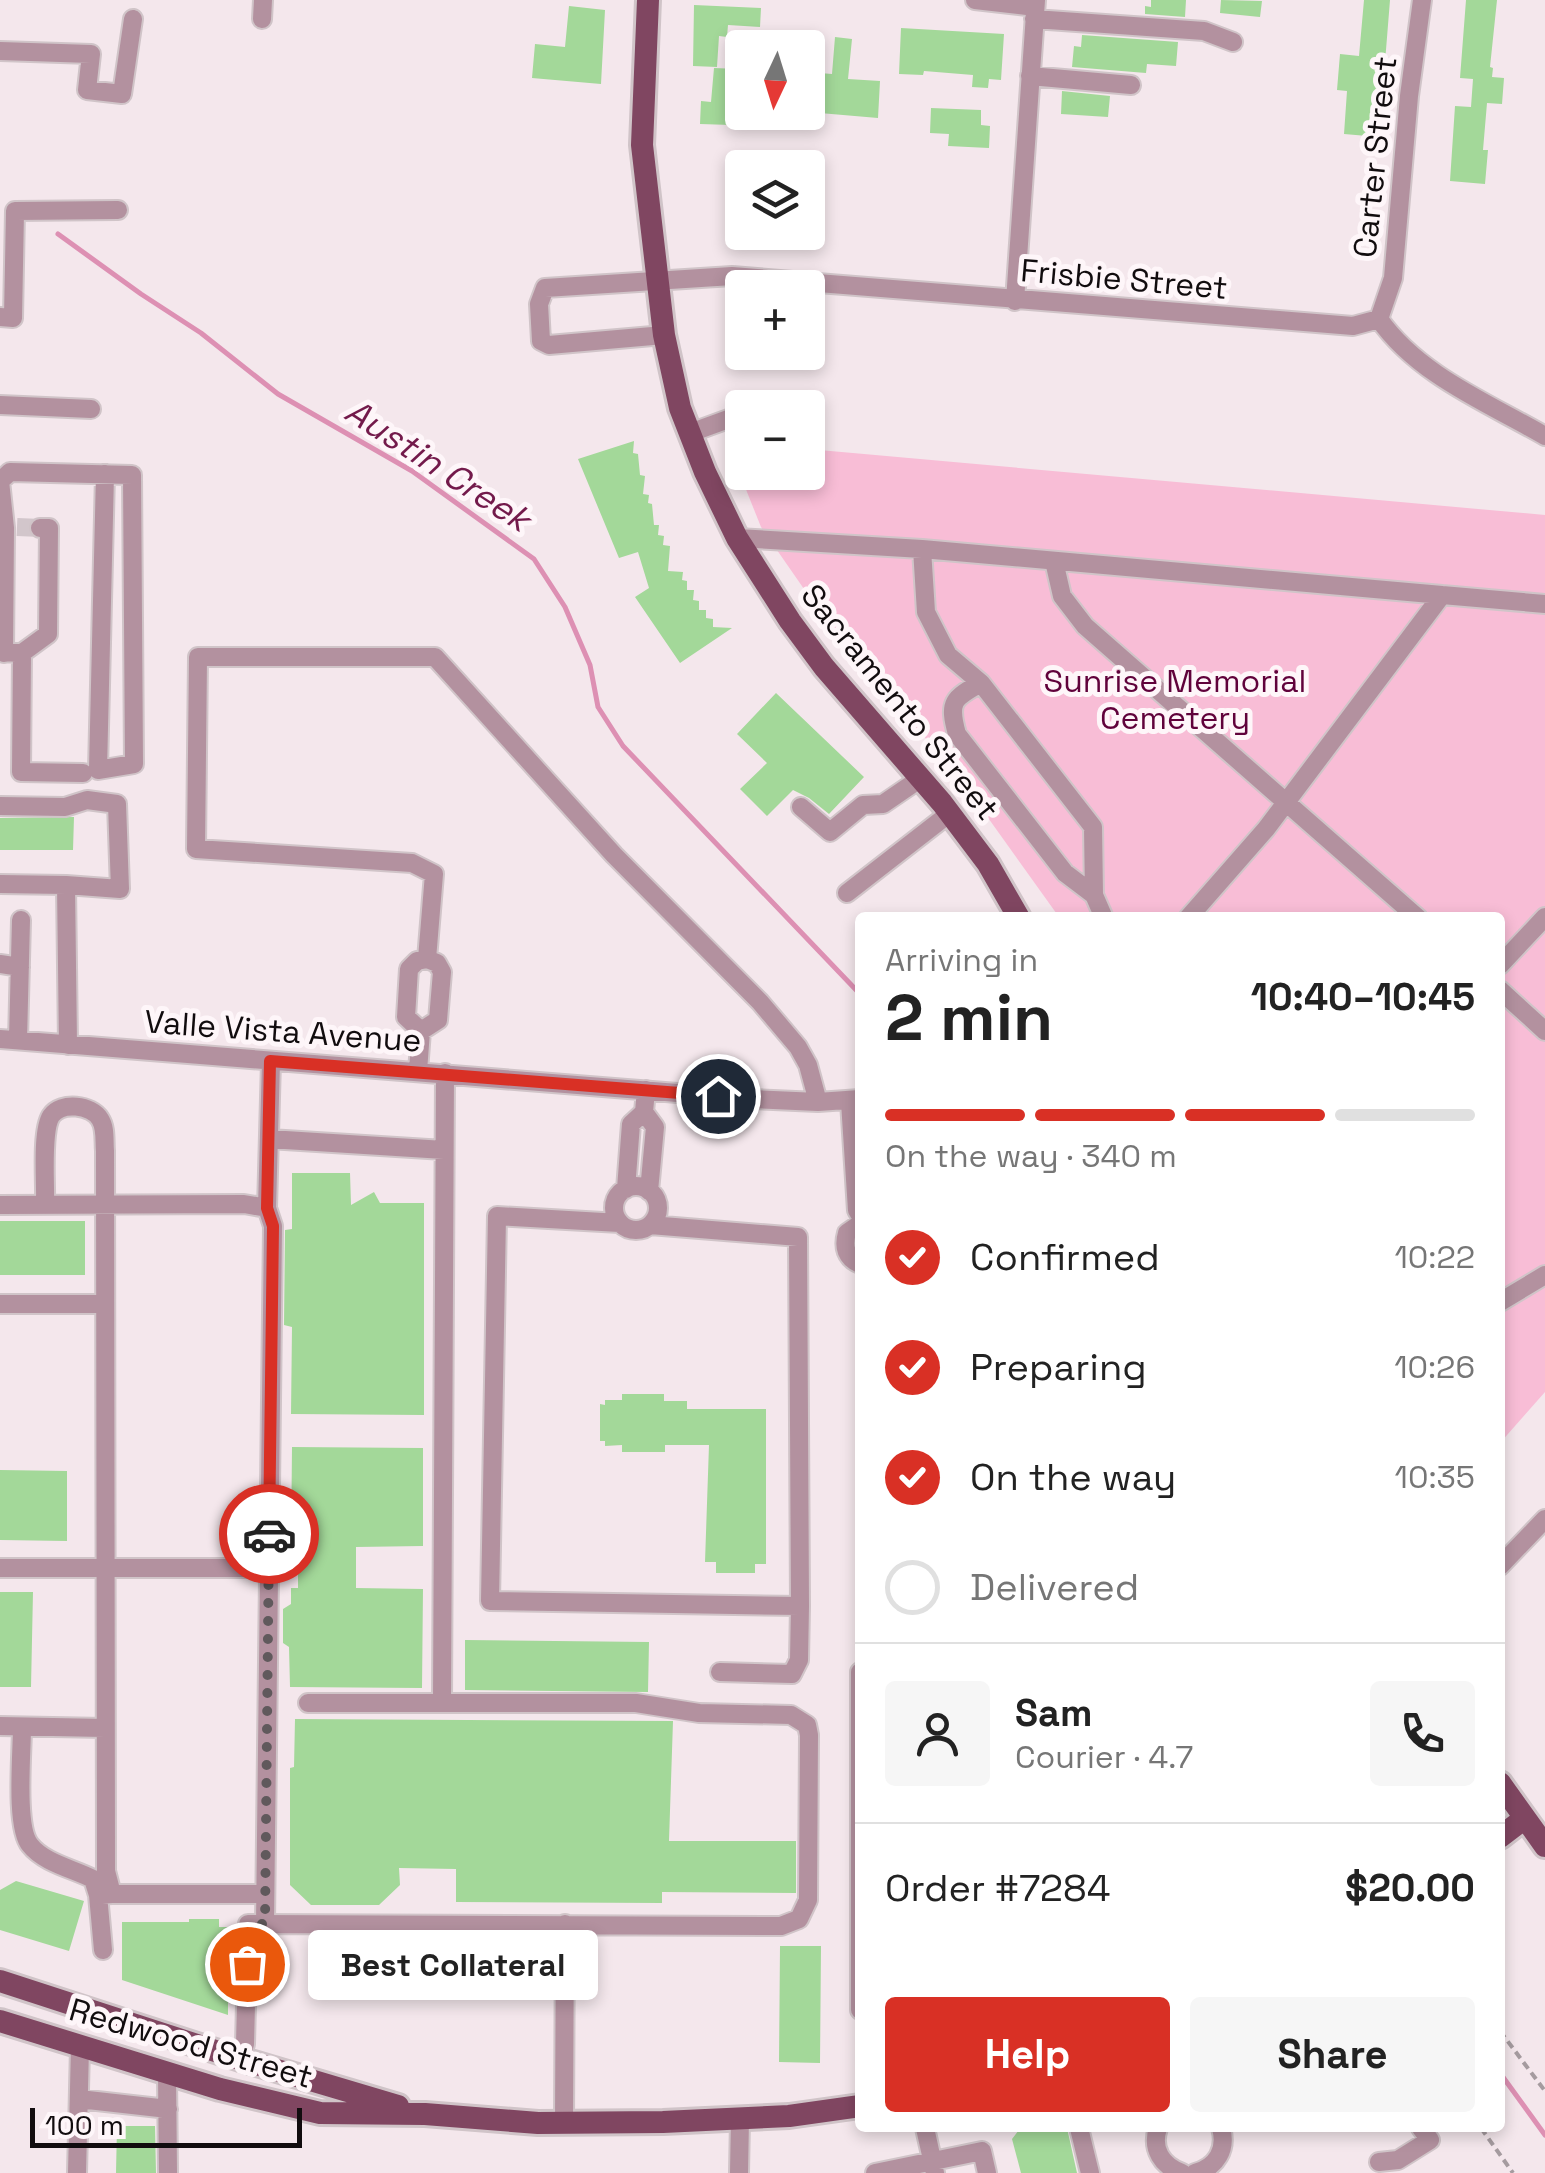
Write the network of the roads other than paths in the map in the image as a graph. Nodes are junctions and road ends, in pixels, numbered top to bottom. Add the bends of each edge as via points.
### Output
1 (263, 0) edge
2 (648, 0) edge
3 (975, 0) edge
4 (1422, 0) edge
5 (1035, 9) edge
6 (133, 19) dead end
7 (262, 20) dead end
8 (1233, 42) dead end
9 (0, 50) edge
10 (1030, 76) junction
11 (1132, 86) dead end
12 (118, 210) dead end
13 (658, 279) junction
14 (1015, 301) junction
15 (0, 317) edge
16 (1379, 318) junction
17 (664, 335) junction
18 (0, 404) edge
19 (91, 409) dead end
20 (725, 420) edge
21 (690, 433) junction
22 (1545, 436) edge
23 (105, 474) junction
24 (40, 528) dead end
25 (738, 538) junction
26 (922, 549) junction
27 (1054, 561) junction
28 (1442, 595) junction
29 (1545, 604) edge
30 (9, 653) edge
31 (981, 683) junction
32 (83, 773) dead end
33 (920, 778) junction
34 (1286, 802) junction
35 (0, 806) edge
36 (801, 807) dead end
37 (950, 813) junction
38 (0, 884) edge
39 (66, 885) junction
40 (847, 893) dead end
41 (1094, 895) junction
42 (1016, 912) edge
43 (1101, 912) edge
44 (1193, 912) edge
45 (1411, 912) edge
46 (1545, 917) edge
47 (21, 920) dead end
48 (427, 958) junction
49 (1505, 960) edge
50 (0, 964) edge
51 (20, 967) junction
52 (1505, 995) edge
53 (420, 1031) junction
54 (1545, 1031) edge
55 (9, 1039) edge
56 (68, 1044) junction
57 (270, 1061) junction
58 (418, 1071) junction
59 (444, 1073) junction
60 (646, 1090) junction
61 (855, 1100) edge
62 (818, 1102) junction
63 (644, 1112) junction
64 (268, 1138) junction
65 (444, 1150) junction
66 (626, 1189) junction
67 (649, 1190) junction
68 (0, 1205) edge
69 (45, 1205) junction
70 (106, 1205) junction
71 (267, 1208) junction
72 (620, 1223) junction
73 (650, 1224) junction
74 (855, 1227) edge
75 (855, 1261) edge
76 (1545, 1275) edge
77 (1505, 1299) edge
78 (0, 1304) edge
79 (105, 1304) junction
80 (1545, 1519) edge
81 (1505, 1561) edge
82 (104, 1566) junction
83 (0, 1568) edge
84 (269, 1568) junction
85 (800, 1606) junction
86 (720, 1672) dead end
87 (308, 1704) dead end
88 (442, 1704) junction
89 (0, 1726) edge
90 (22, 1727) junction
91 (105, 1728) junction
92 (1505, 1790) edge
93 (1525, 1818) junction
94 (1505, 1833) edge
95 (1545, 1846) edge
96 (266, 1894) junction
97 (105, 1895) junction
98 (265, 1924) junction
99 (565, 1924) junction
100 (103, 1950) dead end
101 (0, 1981) edge
102 (0, 2021) edge
103 (80, 2046) junction
104 (240, 2059) junction
105 (168, 2074) junction
106 (79, 2099) junction
107 (855, 2107) edge
108 (168, 2109) junction
109 (426, 2114) junction
110 (740, 2119) junction
111 (564, 2123) junction
112 (925, 2132) edge
113 (1081, 2132) edge
114 (1158, 2132) edge
115 (1221, 2132) edge
116 (1424, 2132) edge
117 (1379, 2162) dead end
118 (934, 2167) edge
119 (77, 2173) edge
120 (168, 2173) edge
121 (739, 2173) edge
122 (875, 2173) edge
123 (987, 2173) edge
124 (1090, 2173) edge
125 (1182, 2173) edge
126 (1195, 2173) edge

1 - 7 street
2 - 13 main road, Sacramento Street via 642,145
3 - 5 street
4 - 16 street, Carter Street via 1393,278
5 - 8 street via 1204,31
5 - 10 street
6 - 9 street via 122,94 88,90 91,54
10 - 11 street
10 - 14 street
12 - 15 street via 15,212 13,318
13 - 14 street, Frisbie Street via 732,276
13 - 17 main road, Sacramento Street
13 - 17 street, Frisbie Street via 545,288 538,304 541,341
14 - 16 street, Frisbie Street via 1353,326
16 - 22 street via 1424,366
17 - 21 main road, Sacramento Street
18 - 19 street
20 - 21 street
21 - 25 main road, Sacramento Street
23 - 23 street via 99,731 98,770 134,764 132,475
23 - 30 street via 10,472 0,481 11,528
24 - 30 street via 49,528 48,634
25 - 26 street
25 - 33 main road, Sacramento Street via 824,667
26 - 27 street
26 - 31 street via 926,612 948,655
27 - 28 street
27 - 34 street via 1062,596 1085,626
28 - 29 street
28 - 34 street
30 - 32 street via 21,772
31 - 41 street via 1093,828
31 - 41 street via 958,696 951,712 957,734 1065,873
33 - 36 street via 883,804 864,805 830,832
33 - 37 main road, Sacramento Street
34 - 44 street
34 - 45 street
35 - 39 street via 117,804 120,889
37 - 40 street
37 - 42 main road, Sacramento Street
38 - 39 street
39 - 56 street
41 - 43 street
46 - 49 street
47 - 51 street
48 - 53 street via 409,969 406,1017
48 - 53 street via 442,972 438,1020
48 - 62 street via 434,874 412,863 196,849 198,658 435,657 785,1032 808,1064
50 - 51 street
51 - 55 street
52 - 54 street
53 - 58 street
55 - 56 street, Valle Vista Avenue
56 - 57 street, Valle Vista Avenue
57 - 58 street, Valle Vista Avenue
57 - 64 street
58 - 59 street, Valle Vista Avenue
59 - 60 street, Valle Vista Avenue
59 - 65 street
60 - 62 street, Valle Vista Avenue
60 - 63 street
61 - 62 street, Valle Vista Avenue
63 - 66 street via 631,1124
63 - 67 street via 655,1127
64 - 65 street
64 - 71 street
65 - 88 street
66 - 67 street
66 - 72 street via 614,1204
67 - 73 street via 657,1208
68 - 69 street
69 - 70 street
69 - 70 street via 47,1129 52,1114 70,1106 99,1116 104,1128
70 - 71 street
70 - 79 street
71 - 84 street via 273,1226
72 - 73 street via 632,1229
72 - 85 street via 497,1216 490,1601
73 - 85 street via 798,1237
74 - 75 street via 845,1246
76 - 77 street
78 - 79 street
79 - 82 street
80 - 81 street
82 - 83 street
82 - 84 street
82 - 91 street
84 - 96 street
85 - 86 street via 799,1660 792,1674
87 - 88 street
88 - 99 street via 636,1703 700,1713 782,1714 806,1725 808,1900 794,1923
89 - 90 street
90 - 91 street
90 - 97 street via 24,1836 40,1854 93,1879
91 - 97 street
92 - 93 main road
93 - 94 main road
93 - 95 main road
96 - 97 street
96 - 98 street
97 - 100 street
98 - 99 street
98 - 104 street via 248,1924
99 - 111 street
101 - 104 main road, Redwood Street
102 - 103 main road, Redwood Street
103 - 105 main road, Redwood Street
103 - 106 street
104 - 109 main road, Redwood Street
105 - 108 street
105 - 109 main road, Redwood Street via 320,2113
106 - 108 street
106 - 119 street
107 - 110 main road, Redwood Street
108 - 120 street
109 - 111 main road, Redwood Street
110 - 111 main road, Redwood Street
110 - 121 street
112 - 118 street
113 - 124 street
114 - 125 street via 1160,2158
115 - 126 street via 1219,2156
116 - 117 street via 1430,2140 1398,2160
118 - 122 street
118 - 123 street via 982,2151

